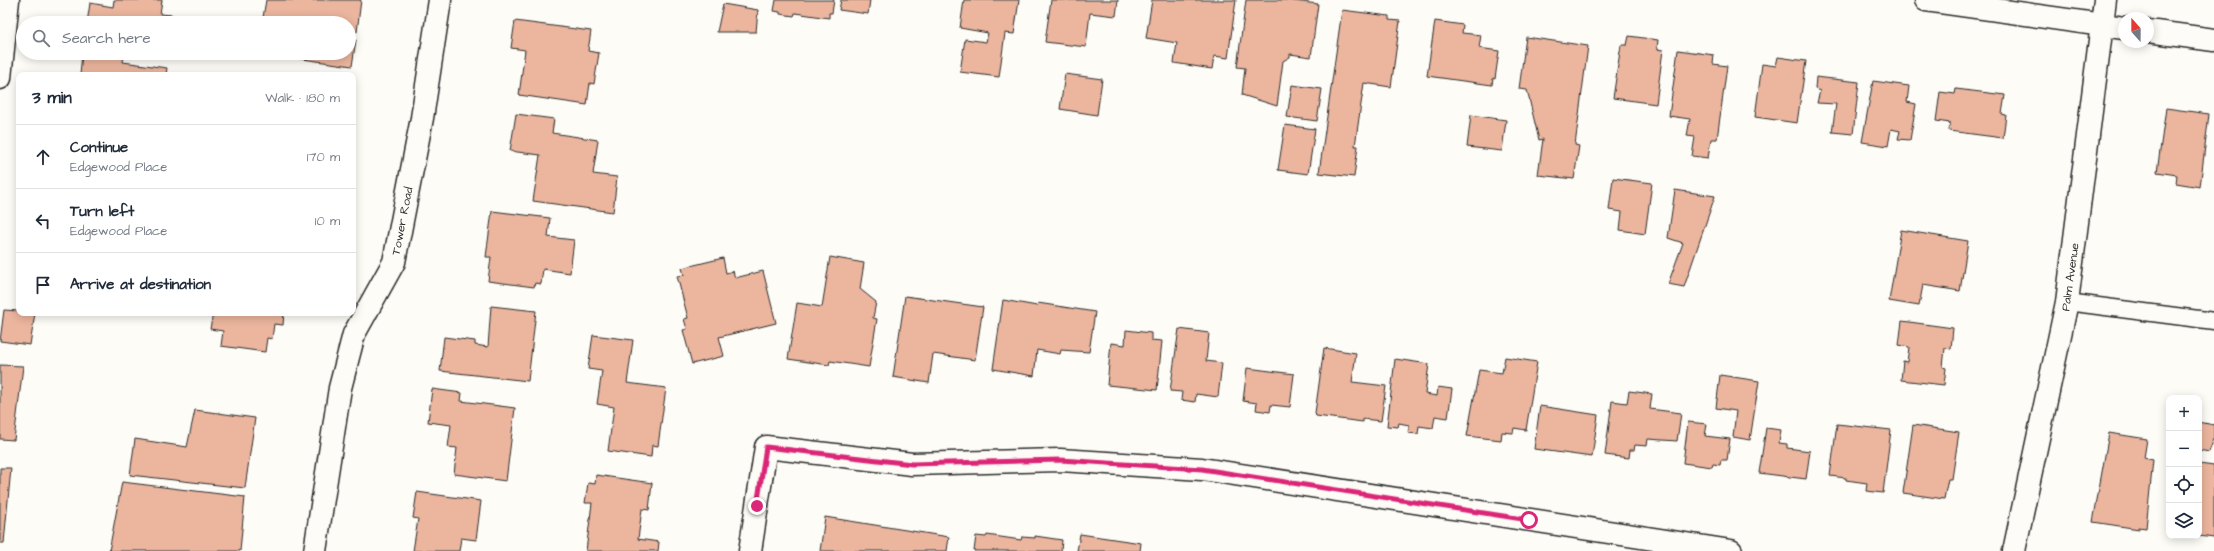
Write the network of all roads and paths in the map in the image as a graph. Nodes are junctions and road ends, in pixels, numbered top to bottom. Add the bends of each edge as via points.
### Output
1 (8, 0) edge
2 (440, 0) edge
3 (1926, 0) edge
4 (2105, 0) edge
5 (2101, 25) junction
6 (2118, 27) edge
7 (2154, 32) edge
8 (2214, 40) edge
9 (0, 78) edge
10 (2068, 302) junction
11 (2214, 321) edge
12 (315, 551) edge
13 (750, 551) edge
14 (1731, 551) edge
15 (2014, 551) edge

1 - 9 street
2 - 12 street, Tower Road via 422,118 394,262 354,334 340,388
3 - 5 street
4 - 5 street, Palm Avenue
5 - 6 street
5 - 10 street, Palm Avenue
7 - 8 street
10 - 11 lane
10 - 15 street, Palm Avenue
13 - 14 street via 766,447 912,464 1060,460 1202,469

